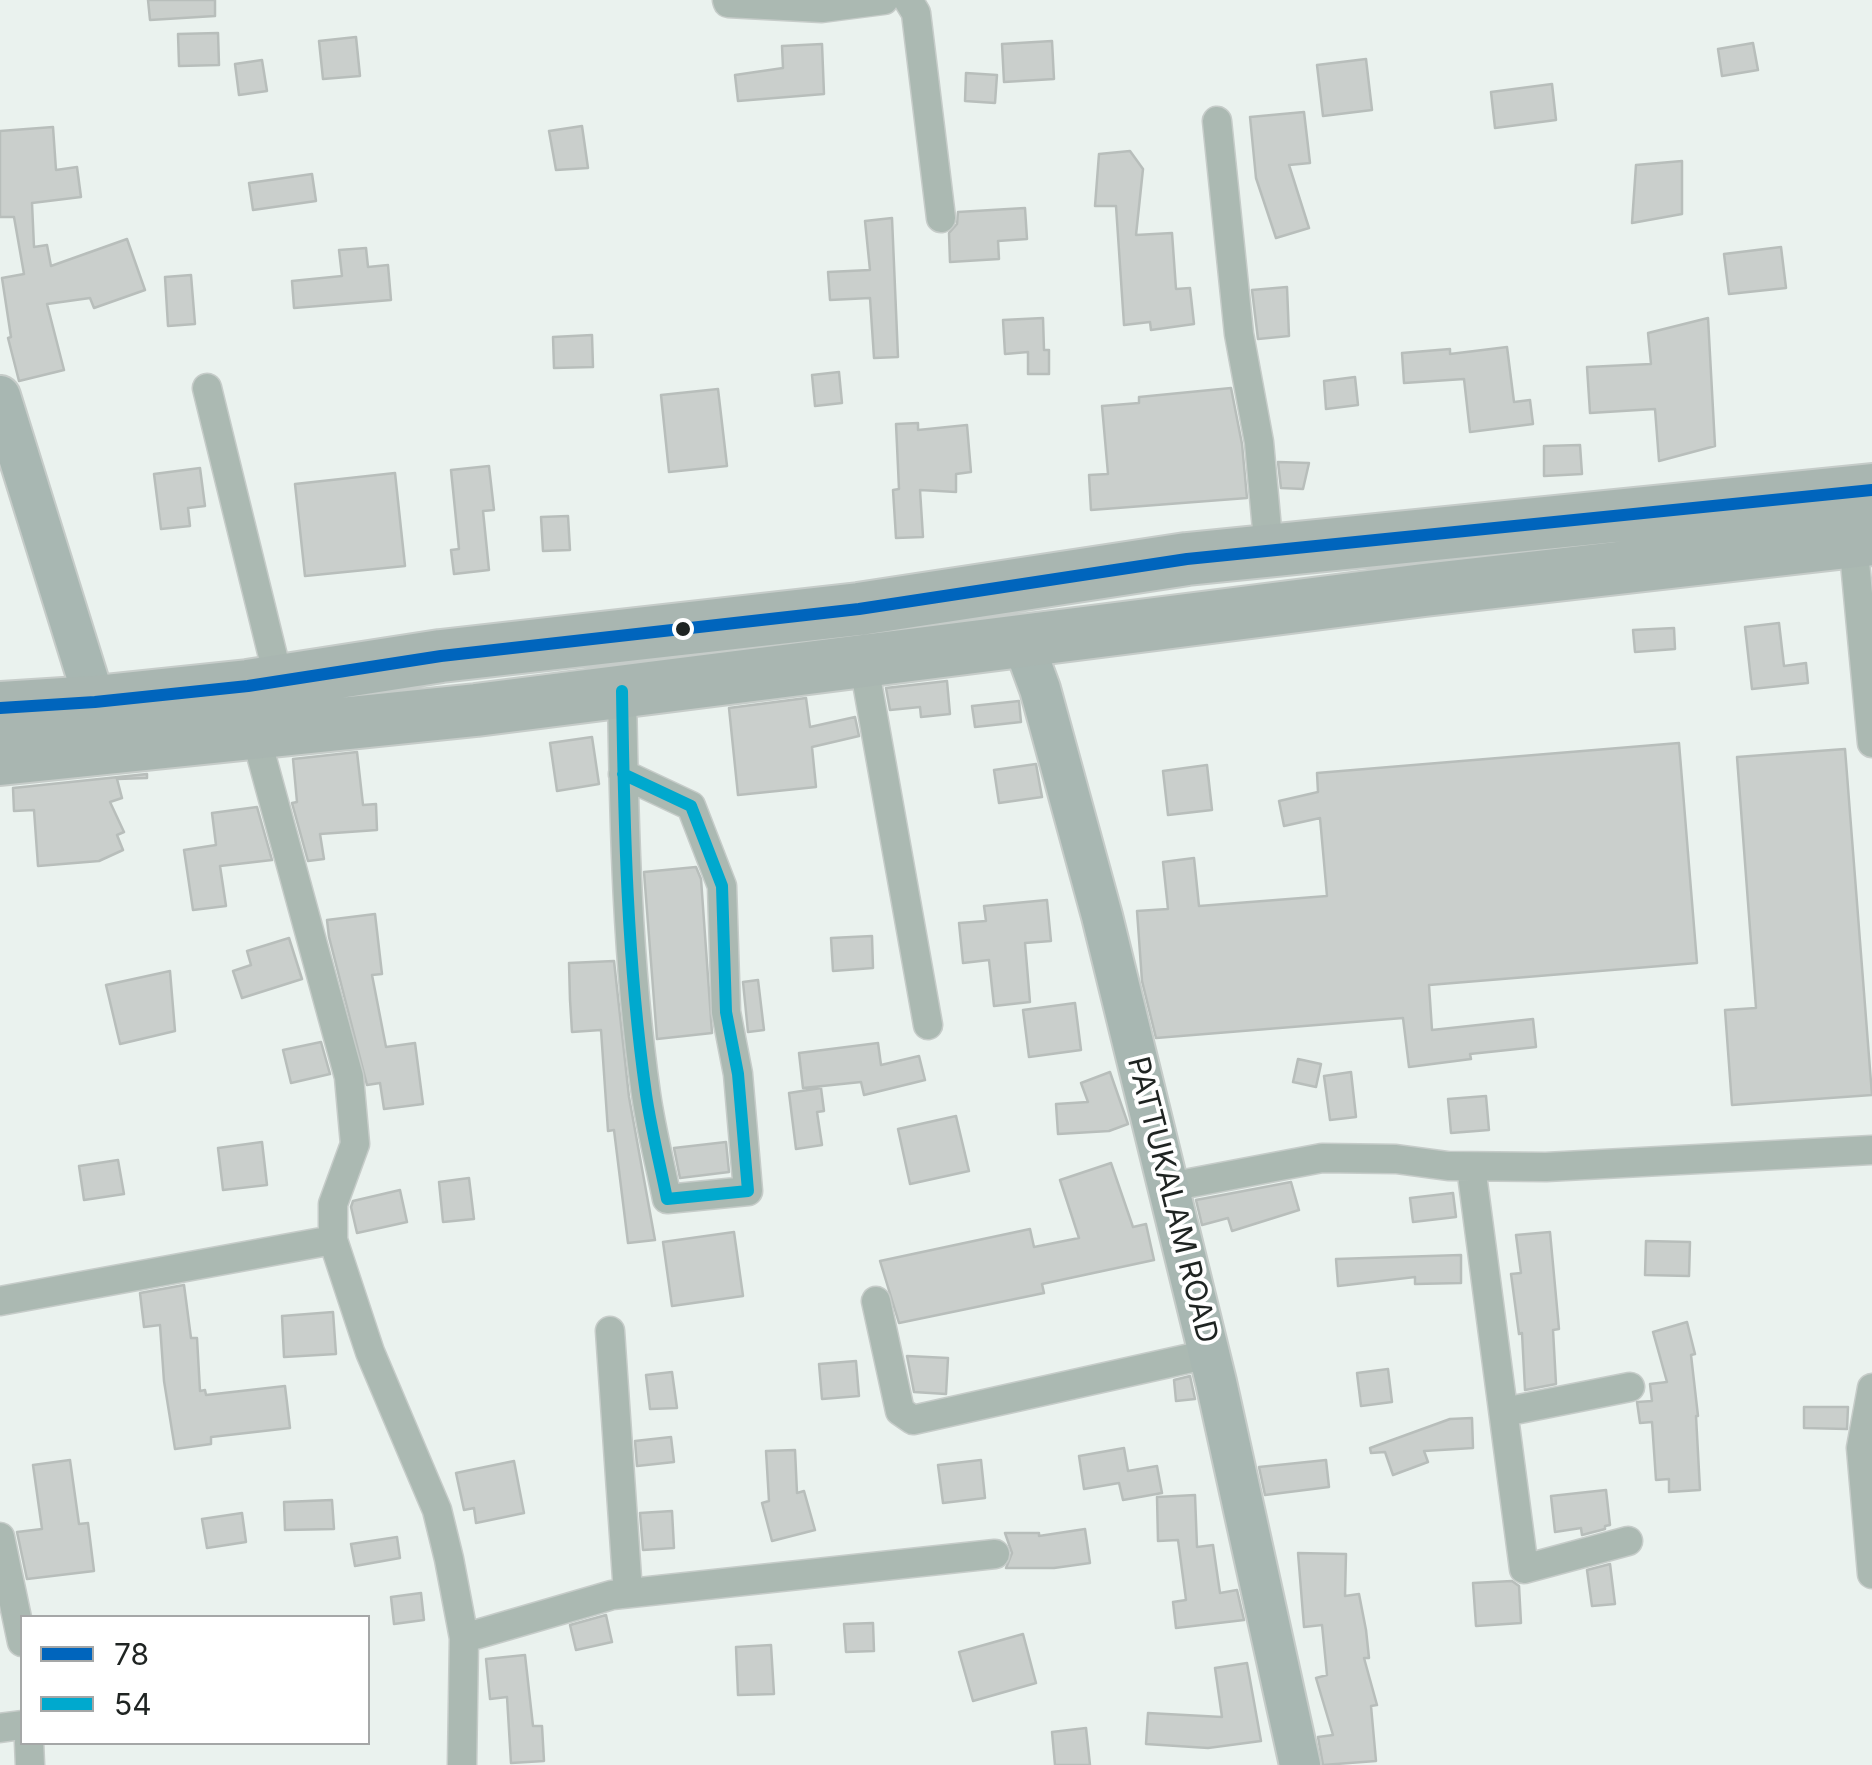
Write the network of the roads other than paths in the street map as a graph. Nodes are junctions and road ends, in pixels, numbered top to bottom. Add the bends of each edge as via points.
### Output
1 (884, 0) edge
2 (908, 0) edge
3 (723, 1) edge
4 (1217, 120) dead end
5 (942, 218) dead end
6 (206, 388) dead end
7 (0, 396) edge
8 (1872, 490) edge
9 (1863, 540) edge
10 (1269, 551) junction
11 (1022, 640) junction
12 (862, 660) junction
13 (279, 681) junction
14 (622, 691) junction
15 (95, 702) junction
16 (0, 708) edge
17 (254, 733) junction
18 (1872, 743) edge
19 (0, 759) edge
20 (623, 774) junction
21 (928, 1025) dead end
22 (1872, 1150) edge
23 (1472, 1166) junction
24 (1168, 1187) junction
25 (333, 1240) junction
26 (876, 1300) dead end
27 (0, 1301) edge
28 (610, 1331) dead end
29 (1209, 1354) junction
30 (1630, 1387) dead end
31 (1872, 1388) edge
32 (1504, 1412) junction
33 (1866, 1447) edge
34 (0, 1537) edge
35 (1628, 1541) dead end
36 (995, 1554) dead end
37 (1872, 1574) edge
38 (628, 1593) junction
39 (20, 1632) edge
40 (464, 1638) junction
41 (462, 1765) edge
42 (1300, 1765) edge

1 - 3 street via 822,8
2 - 5 street via 916,13
4 - 10 street
6 - 13 street
7 - 15 main road
8 - 10 highway
9 - 11 highway
9 - 18 street
10 - 13 highway
11 - 12 highway
11 - 24 main road, PATTUKALAM ROAD via 1080,827
12 - 14 highway
12 - 21 street
13 - 15 highway
14 - 17 highway
14 - 20 street
15 - 16 highway
17 - 19 highway
17 - 25 street via 349,1077 355,1144 333,1204
20 - 20 street via 646,1094 667,1199 748,1191 726,1012 722,886 692,806
22 - 23 street
23 - 24 street via 1322,1158
23 - 32 street
24 - 29 main road, PATTUKALAM ROAD
25 - 27 street
25 - 40 street via 370,1352 437,1510
26 - 29 street via 900,1411 913,1420
28 - 38 street
29 - 42 main road, PATTUKALAM ROAD
30 - 32 street
31 - 33 street
32 - 35 street via 1524,1569
33 - 37 street
34 - 39 street
36 - 38 street
38 - 40 street
40 - 41 street

